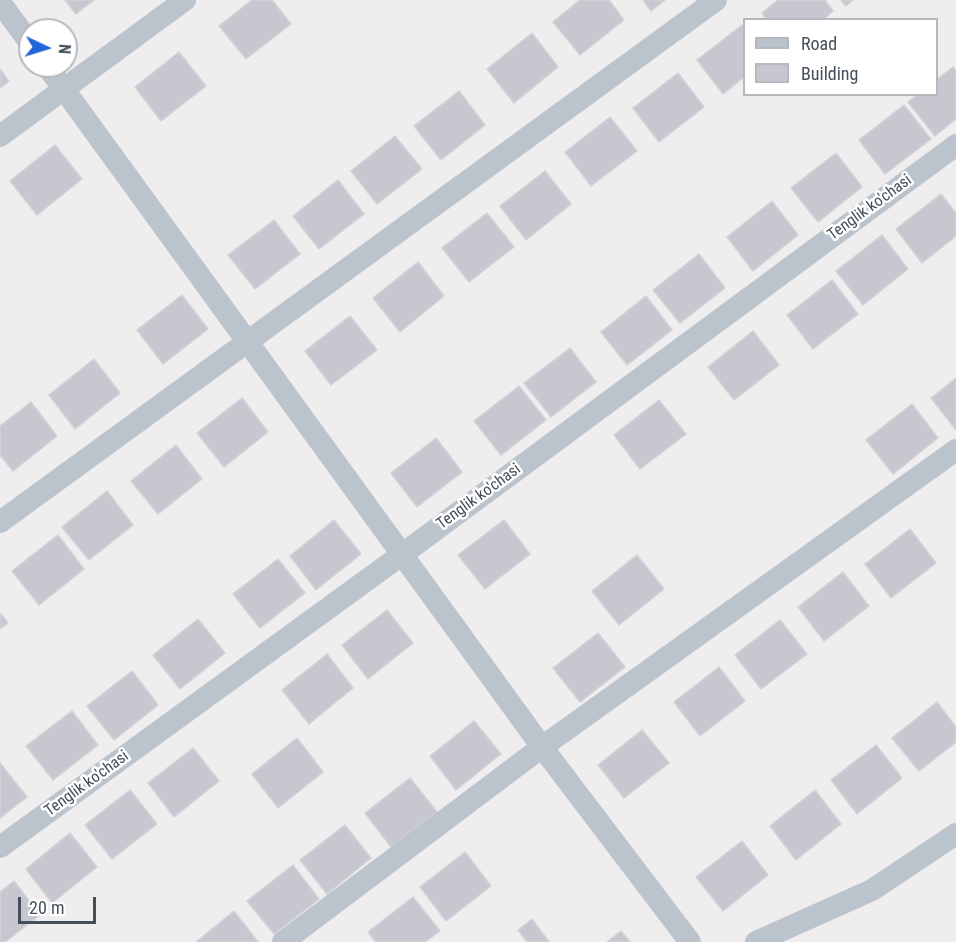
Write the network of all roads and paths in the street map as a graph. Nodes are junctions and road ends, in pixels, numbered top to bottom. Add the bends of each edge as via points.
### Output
1 (185, 0) edge
2 (716, 0) edge
3 (0, 2) edge
4 (18, 27) edge
5 (56, 78) edge
6 (64, 90) junction
7 (0, 136) edge
8 (956, 145) edge
9 (248, 342) junction
10 (956, 450) edge
11 (0, 522) edge
12 (404, 554) junction
13 (542, 747) junction
14 (956, 834) edge
15 (0, 847) edge
16 (283, 942) edge
17 (690, 942) edge
18 (756, 942) edge

1 - 6 street
2 - 9 street
3 - 4 street
5 - 6 street
6 - 7 street
6 - 9 street
8 - 12 street, Tenglik ko'chasi
9 - 11 street
9 - 12 street
10 - 13 street
12 - 13 street
12 - 15 street, Tenglik ko'chasi
13 - 16 street
13 - 17 street
14 - 18 street via 872,890

